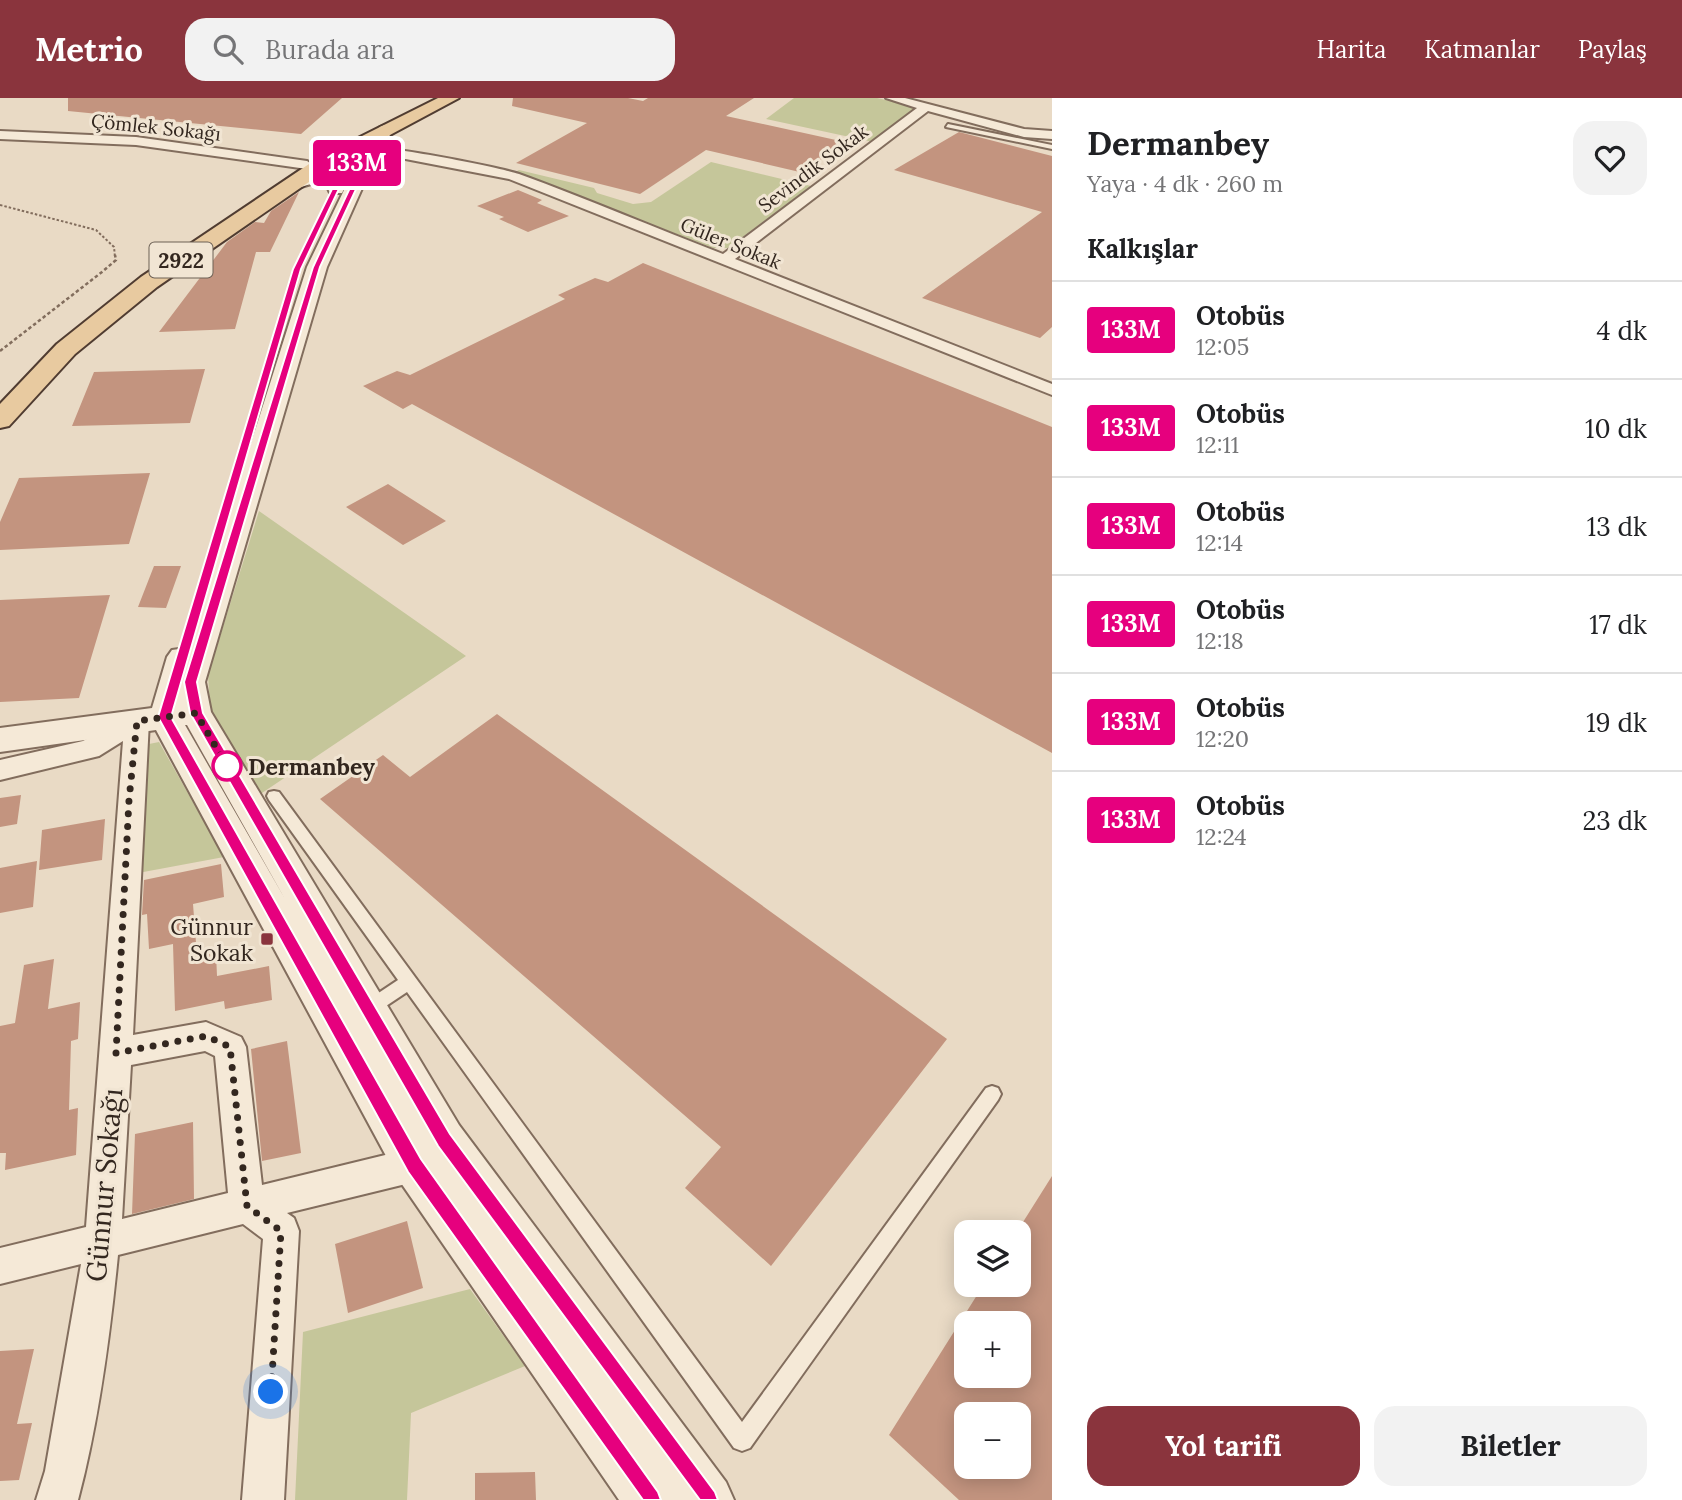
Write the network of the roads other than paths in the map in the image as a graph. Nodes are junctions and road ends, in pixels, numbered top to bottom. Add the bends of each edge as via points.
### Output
1 (434, 98) edge
2 (451, 98) edge
3 (892, 98) edge
4 (927, 106) junction
5 (948, 126) dead end
6 (0, 135) edge
7 (1052, 135) edge
8 (1052, 147) edge
9 (350, 157) junction
10 (291, 185) junction
11 (336, 189) junction
12 (723, 261) junction
13 (1052, 390) edge
14 (0, 401) edge
15 (0, 420) edge
16 (166, 717) junction
17 (0, 740) edge
18 (0, 770) edge
19 (274, 796) dead end
20 (408, 982) junction
21 (368, 1009) junction
22 (116, 1053) junction
23 (992, 1094) dead end
24 (414, 1166) junction
25 (247, 1206) junction
26 (102, 1242) junction
27 (0, 1266) edge
28 (57, 1500) edge
29 (263, 1500) edge
30 (650, 1500) edge
31 (708, 1500) edge

1 - 9 main road
2 - 9 main road, 2922
3 - 4 street
4 - 7 street via 1024,133
4 - 12 street, Sevindik Sokak
5 - 8 lane
6 - 9 street, Çömlek Sokağı
9 - 10 main road, 2922
9 - 11 street via 336,170
9 - 12 street, Güler Sokak via 512,176
9 - 14 main road via 144,275 57,342
9 - 16 street via 190,682
10 - 11 street via 323,176 332,179
10 - 15 main road, 2922 via 123,302 66,349
11 - 16 street via 297,269
12 - 13 street, Güler Sokak
16 - 17 street
16 - 18 street via 90,748
16 - 21 street
16 - 22 street, Günnur Sokağı via 129,800
16 - 24 street
19 - 20 lane
20 - 21 lane
20 - 23 lane via 742,1440
21 - 31 street via 444,1140
22 - 25 street via 206,1036 230,1047
22 - 26 street, Günnur Sokağı
24 - 25 street
24 - 30 street
25 - 26 street
25 - 29 street via 281,1231
26 - 27 street
26 - 28 street, Günnur Sokağı

